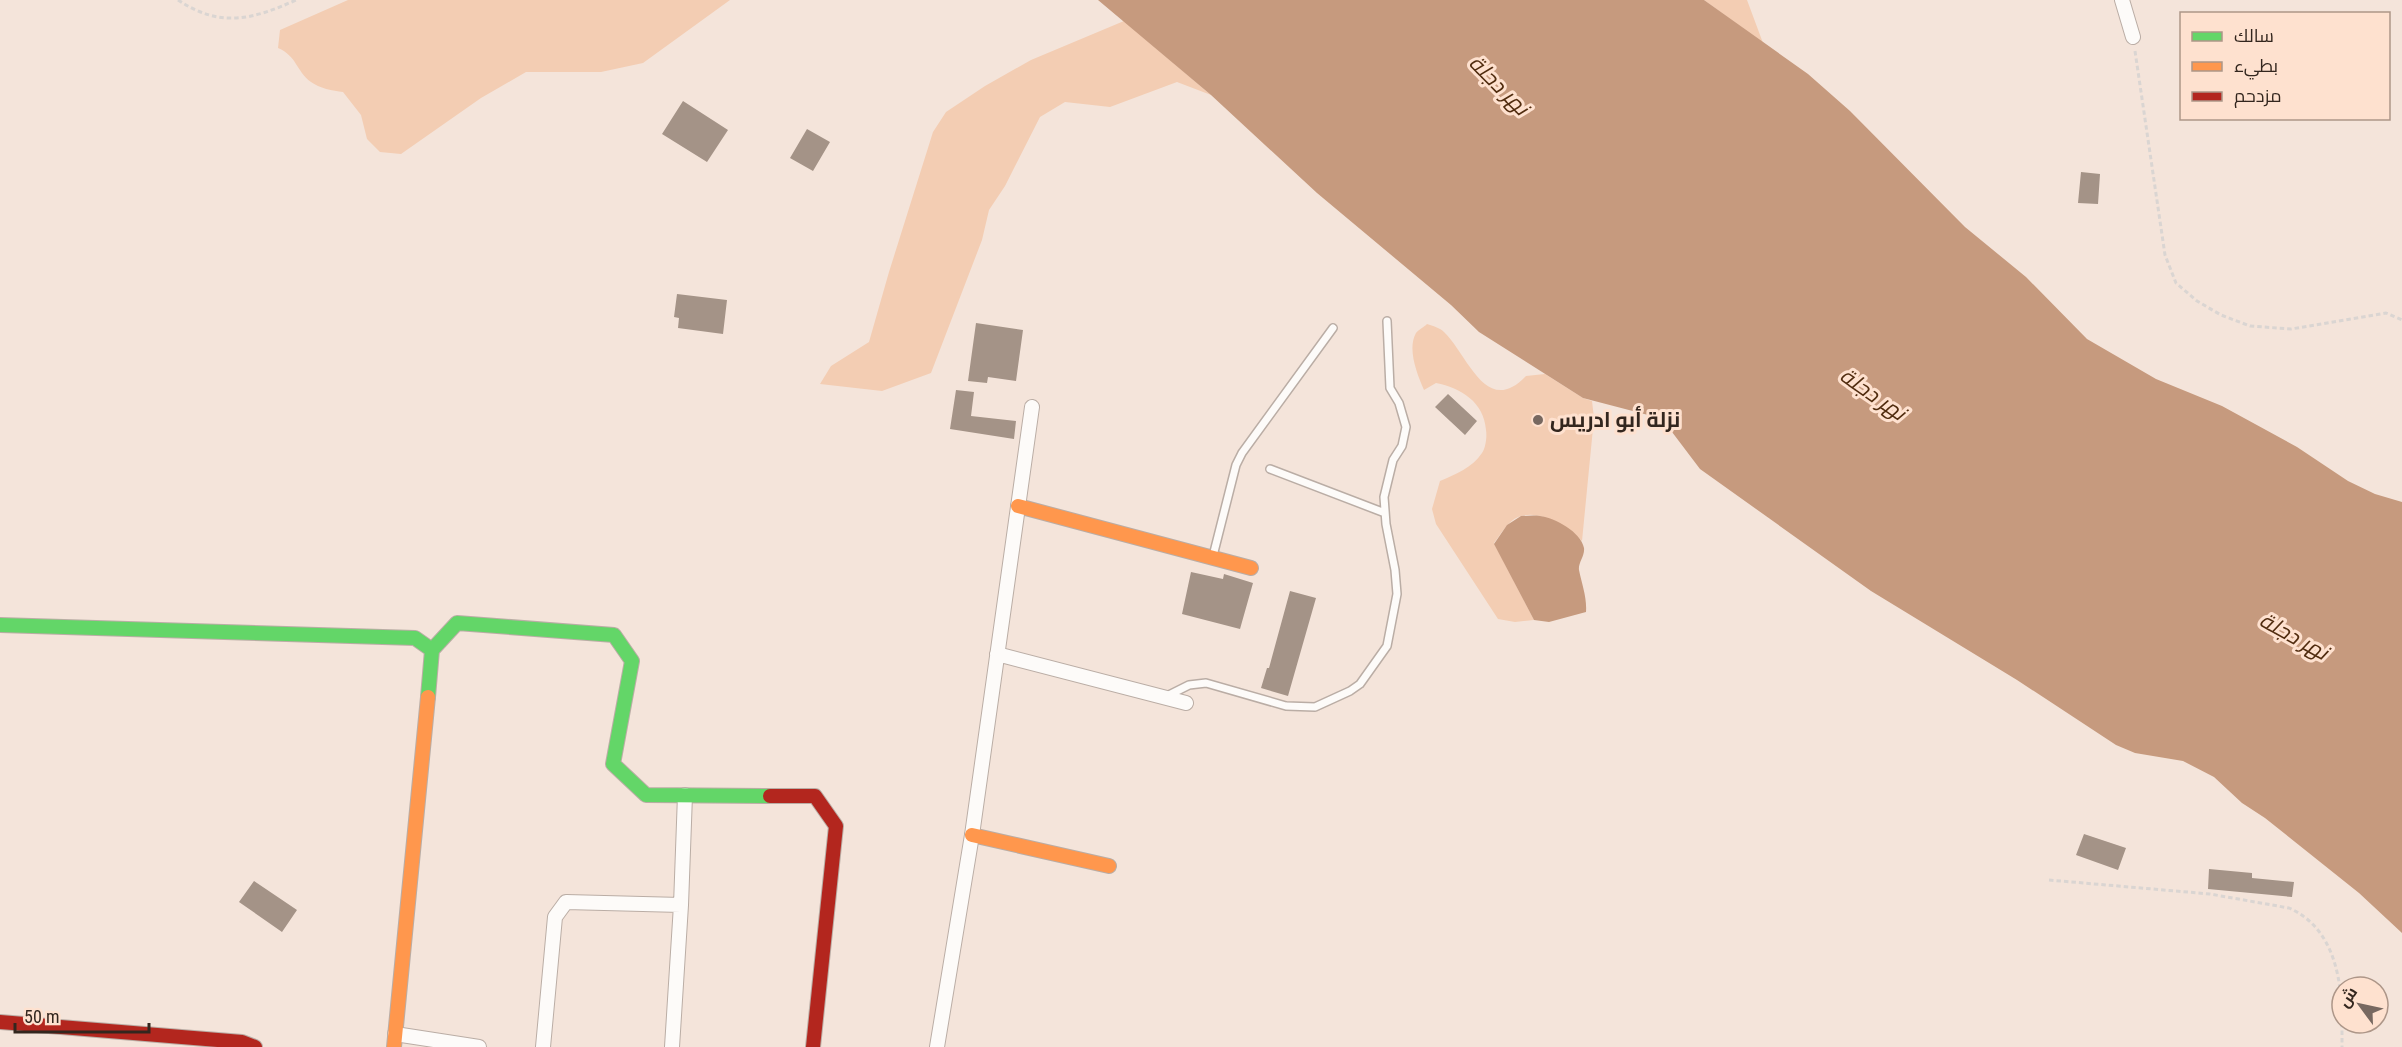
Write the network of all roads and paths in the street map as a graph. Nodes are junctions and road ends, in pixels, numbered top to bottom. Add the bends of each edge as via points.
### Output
1 (178, 0) edge
2 (296, 0) edge
3 (2122, 0) edge
4 (2133, 37) joint
5 (2402, 320) edge
6 (1387, 321) dead end
7 (1333, 328) dead end
8 (1032, 406) dead end
9 (1270, 469) dead end
10 (1017, 506) junction
11 (1385, 513) junction
12 (1212, 558) junction
13 (1251, 568) dead end
14 (0, 625) edge
15 (432, 650) junction
16 (997, 654) junction
17 (1164, 697) junction
18 (1186, 703) dead end
19 (685, 795) junction
20 (972, 835) junction
21 (1109, 866) dead end
22 (2049, 880) dead end
23 (681, 905) junction
24 (2338, 975) edge
25 (0, 1022) edge
26 (394, 1040) edge
27 (255, 1047) edge
28 (479, 1047) edge
29 (543, 1047) edge
30 (672, 1047) edge
31 (813, 1047) edge
32 (937, 1047) edge

1 - 2 path via 214,17 235,19 255,16
3 - 4 street
4 - 5 path via 2165,255 2176,283 2221,315 2250,326 2291,329 2386,314
6 - 11 lane via 1390,388 1406,427 1402,446 1393,460 1384,497
7 - 12 lane via 1242,453
8 - 10 street
9 - 11 lane
10 - 12 street
10 - 16 street
11 - 17 lane via 1397,594 1387,646 1360,684 1314,707 1286,706 1206,683 1189,685
12 - 13 street
14 - 15 street via 414,638
15 - 19 street via 457,623 614,635 632,662 613,764 646,795
15 - 26 street
16 - 17 street
16 - 20 street
17 - 18 street
19 - 23 street
19 - 31 street via 815,796 836,826
20 - 21 street
20 - 32 street
22 - 24 path via 2210,894 2289,908 2312,921 2326,941
23 - 29 street via 566,902 555,916
23 - 30 street
25 - 27 street via 242,1042
26 - 28 street

